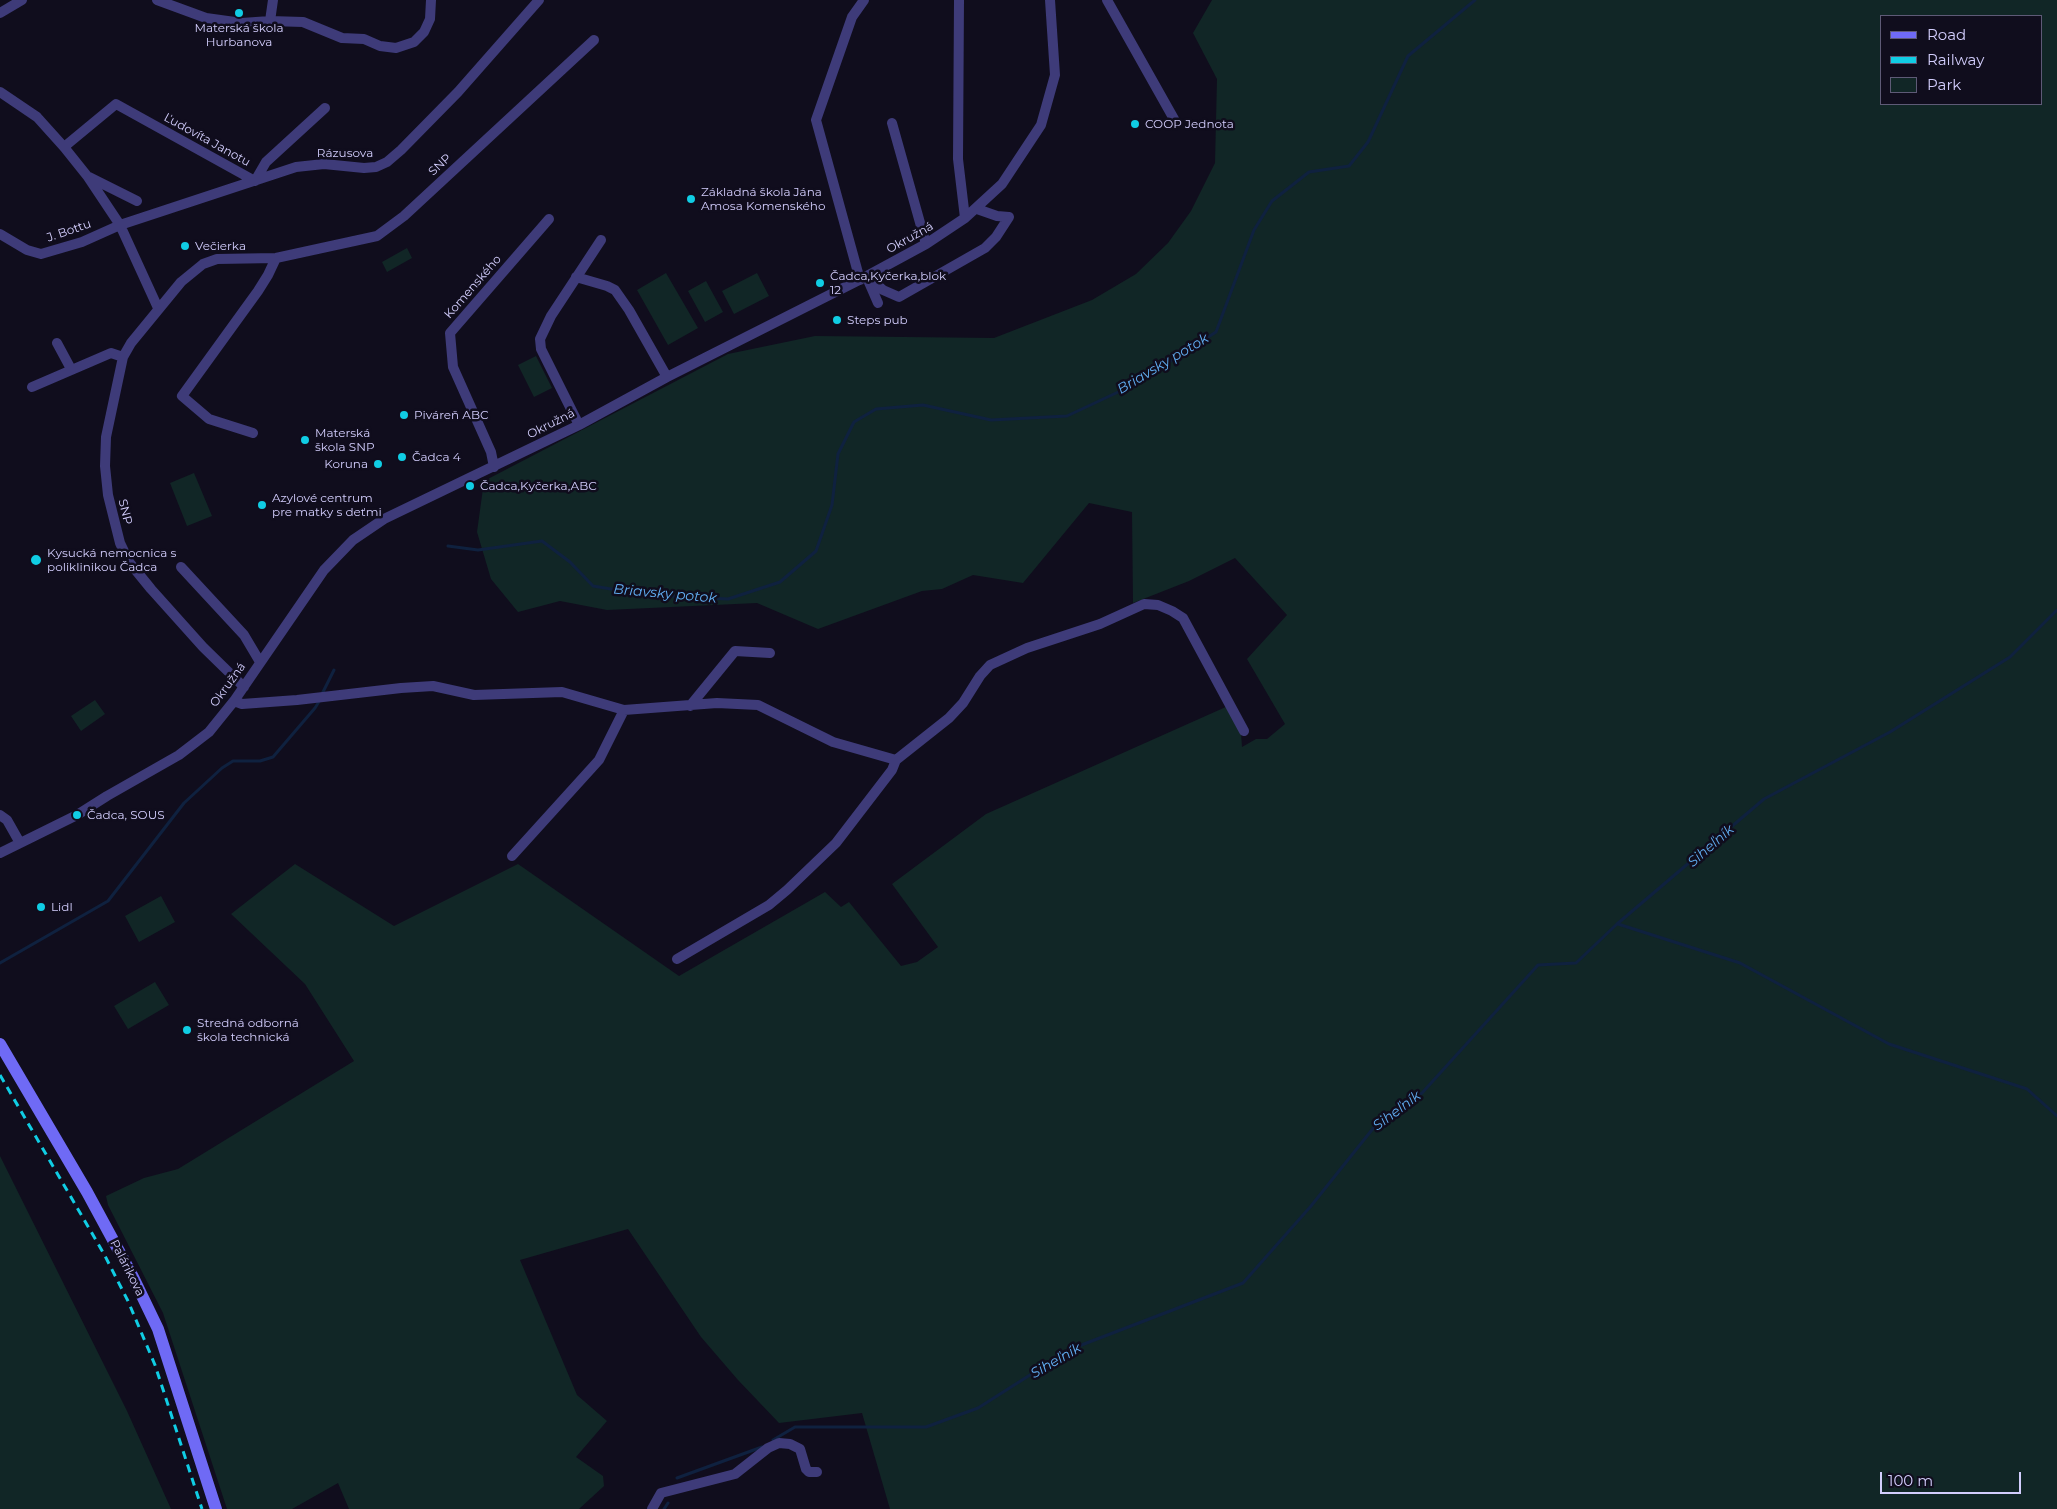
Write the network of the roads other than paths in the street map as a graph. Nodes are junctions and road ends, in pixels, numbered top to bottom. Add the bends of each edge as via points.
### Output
1 (22, 0) edge
2 (157, 0) edge
3 (273, 0) edge
4 (431, 0) edge
5 (539, 0) edge
6 (864, 0) edge
7 (960, 0) edge
8 (1050, 0) edge
9 (1106, 0) edge
10 (0, 13) edge
11 (270, 21) junction
12 (594, 40) dead end
13 (0, 92) edge
14 (325, 108) dead end
15 (1174, 119) dead end
16 (892, 124) dead end
17 (64, 147) junction
18 (88, 177) junction
19 (255, 181) junction
20 (137, 201) dead end
21 (977, 208) junction
22 (549, 218) dead end
23 (965, 218) junction
24 (120, 225) junction
25 (0, 234) edge
26 (601, 240) dead end
27 (926, 244) junction
28 (276, 258) junction
29 (576, 277) junction
30 (863, 278) junction
31 (878, 303) dead end
32 (158, 308) junction
33 (57, 343) dead end
34 (123, 357) junction
35 (71, 369) junction
36 (667, 376) junction
37 (32, 387) dead end
38 (578, 425) junction
39 (253, 433) dead end
40 (494, 466) junction
41 (181, 567) dead end
42 (770, 652) dead end
43 (260, 662) junction
44 (244, 687) junction
45 (234, 701) junction
46 (690, 706) junction
47 (624, 710) junction
48 (1244, 731) dead end
49 (896, 760) junction
50 (0, 815) edge
51 (20, 843) junction
52 (0, 853) edge
53 (512, 856) dead end
54 (677, 959) dead end
55 (0, 1044) edge
56 (817, 1472) dead end
57 (216, 1509) edge
58 (652, 1509) edge

1 - 10 street
2 - 11 street via 223,22
3 - 11 street
4 - 11 street via 430,19 424,32 414,42 396,48 364,39 342,38 303,22
5 - 19 street, Rázusova via 458,92 387,162 364,168 324,164 296,167
6 - 30 street via 852,17 816,120
7 - 23 street via 958,159
8 - 21 street, Okružná via 1055,75 1041,125 1002,184
9 - 15 street
12 - 28 street, SNP via 404,216 377,236
13 - 17 street via 37,117
14 - 19 street, Ľudovíta Janotu via 266,162
16 - 27 street
17 - 18 street
17 - 19 street, Ľudovíta Janotu via 116,104
18 - 20 street
18 - 24 street
19 - 24 street, Rázusova
21 - 23 street, Okružná
21 - 30 street via 1009,218 984,248 899,297
22 - 40 street, Komenského via 450,332 453,366 491,452
23 - 27 street, Okružná
24 - 25 street, J. Bottu via 82,242 41,254 27,250
24 - 32 street
26 - 29 street
27 - 30 street, Okružná
28 - 32 street, SNP via 217,258 180,282
28 - 39 street via 258,290 182,396 208,419
29 - 36 street via 615,290
29 - 38 street via 550,316 539,344
30 - 31 street
30 - 36 street, Okružná
32 - 34 street, SNP
33 - 35 street
34 - 35 street via 111,353
34 - 44 street, SNP via 106,437 105,466 108,495 120,544 129,562 151,589
35 - 37 street
36 - 38 street, Okružná
38 - 40 street, Okružná
40 - 43 street, Okružná via 384,519 353,540 324,570
41 - 43 street via 244,635
42 - 46 street via 735,651
43 - 44 street, Okružná
44 - 45 street, Okružná
45 - 47 street via 242,704 297,700 433,686 474,695 562,692
45 - 51 street, Okružná via 209,732 178,755 77,815
46 - 47 street
46 - 49 street via 717,703 758,705 833,742
47 - 53 street via 599,760
48 - 49 street via 1183,618 1158,605 1144,604 990,665 949,718
49 - 54 street via 892,770 836,843 787,890 769,905
50 - 51 street via 7,820
51 - 52 street, Okružná
55 - 57 main road, Palárikova via 87,1192 154,1321
56 - 58 street via 806,1469 801,1451 796,1446 773,1444 735,1474 661,1493

